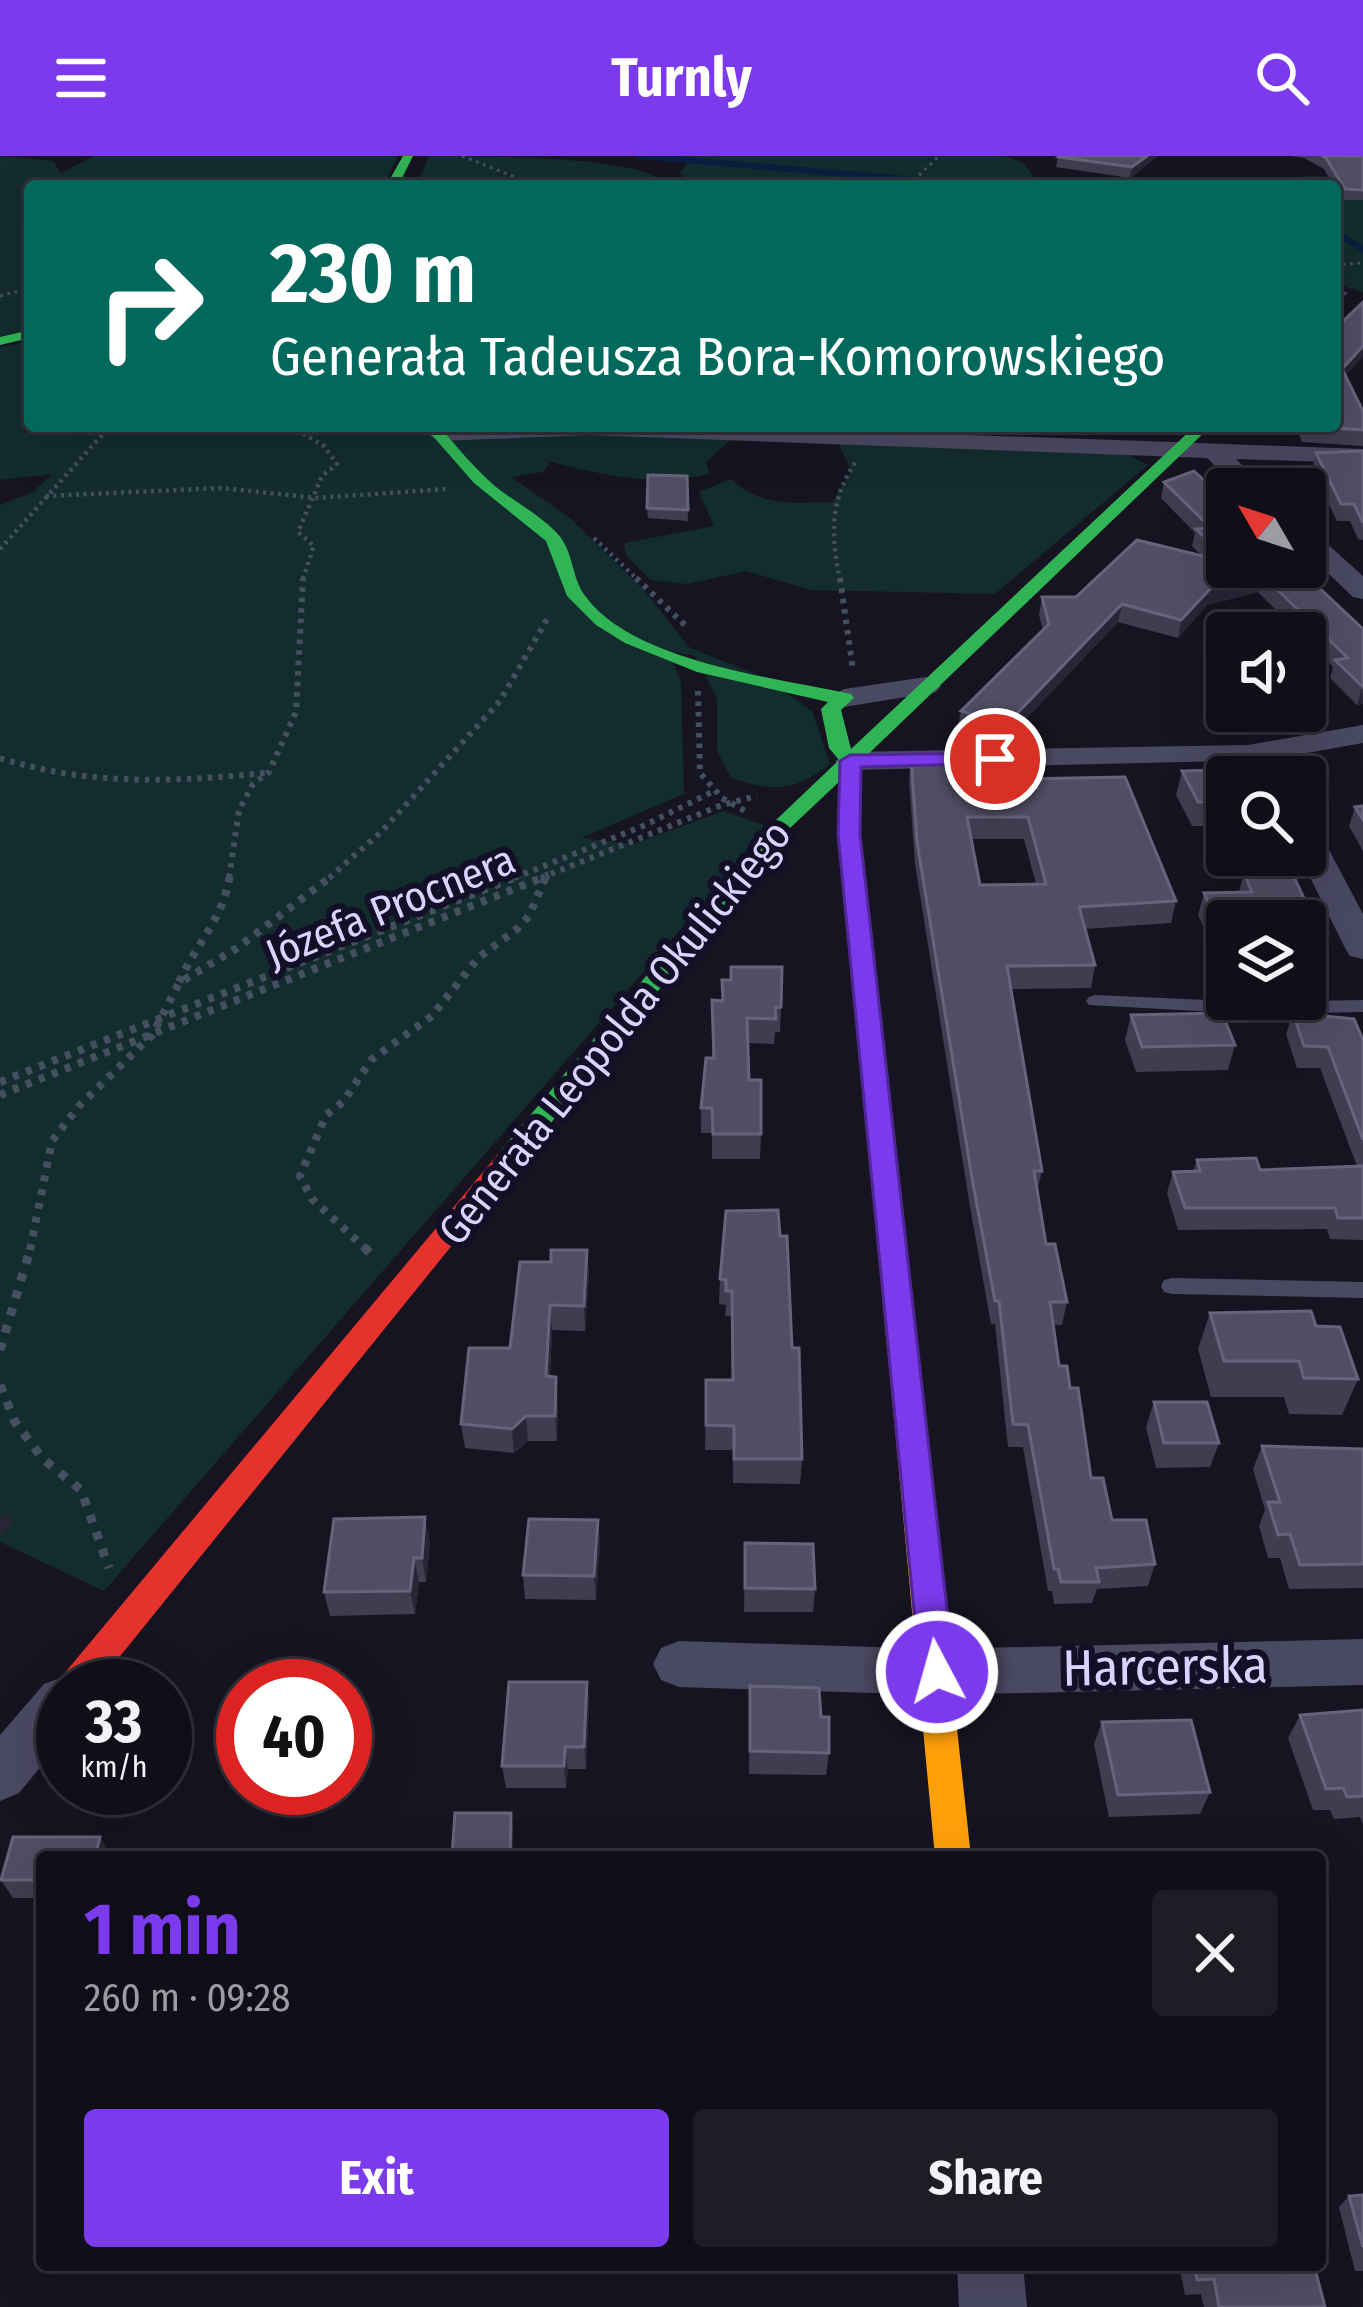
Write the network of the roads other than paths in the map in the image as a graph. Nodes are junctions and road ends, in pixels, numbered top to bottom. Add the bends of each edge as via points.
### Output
1 (437, 432) edge
2 (679, 432) edge
3 (1213, 446) edge
4 (1182, 447) junction
5 (1363, 456) edge
6 (1129, 498) junction
7 (1326, 557) edge
8 (1363, 591) edge
9 (926, 686) junction
10 (844, 698) junction
11 (1363, 734) edge
12 (1248, 754) junction
13 (1250, 756) edge
14 (850, 761) junction
15 (1326, 876) edge
16 (1363, 948) edge
17 (1095, 1001) dead end
18 (1363, 1006) edge
19 (1172, 1286) dead end
20 (1363, 1290) edge
21 (98, 1659) edge
22 (1363, 1662) edge
23 (679, 1664) dead end
24 (937, 1672) junction
25 (36, 1732) edge
26 (0, 1775) edge
27 (952, 1851) edge
28 (991, 2271) edge
29 (994, 2307) edge

1 - 10 street via 484,485 558,544 579,601 604,626 641,646 811,697
2 - 4 street
3 - 4 street, Generała Leopolda Okulickiego
3 - 5 street
3 - 6 street
4 - 6 street, Generała Leopolda Okulickiego
6 - 9 street, Generała Leopolda Okulickiego
7 - 8 street
9 - 10 street
9 - 14 street, Generała Leopolda Okulickiego
10 - 14 street via 831,709
11 - 12 street
12 - 13 street
12 - 14 street
14 - 21 street, Generała Leopolda Okulickiego via 808,798
14 - 24 street via 849,834
15 - 16 street
17 - 18 lane
19 - 20 lane
22 - 24 street, Harcerska
23 - 24 street, Harcerska
24 - 27 street
25 - 26 street
28 - 29 street

